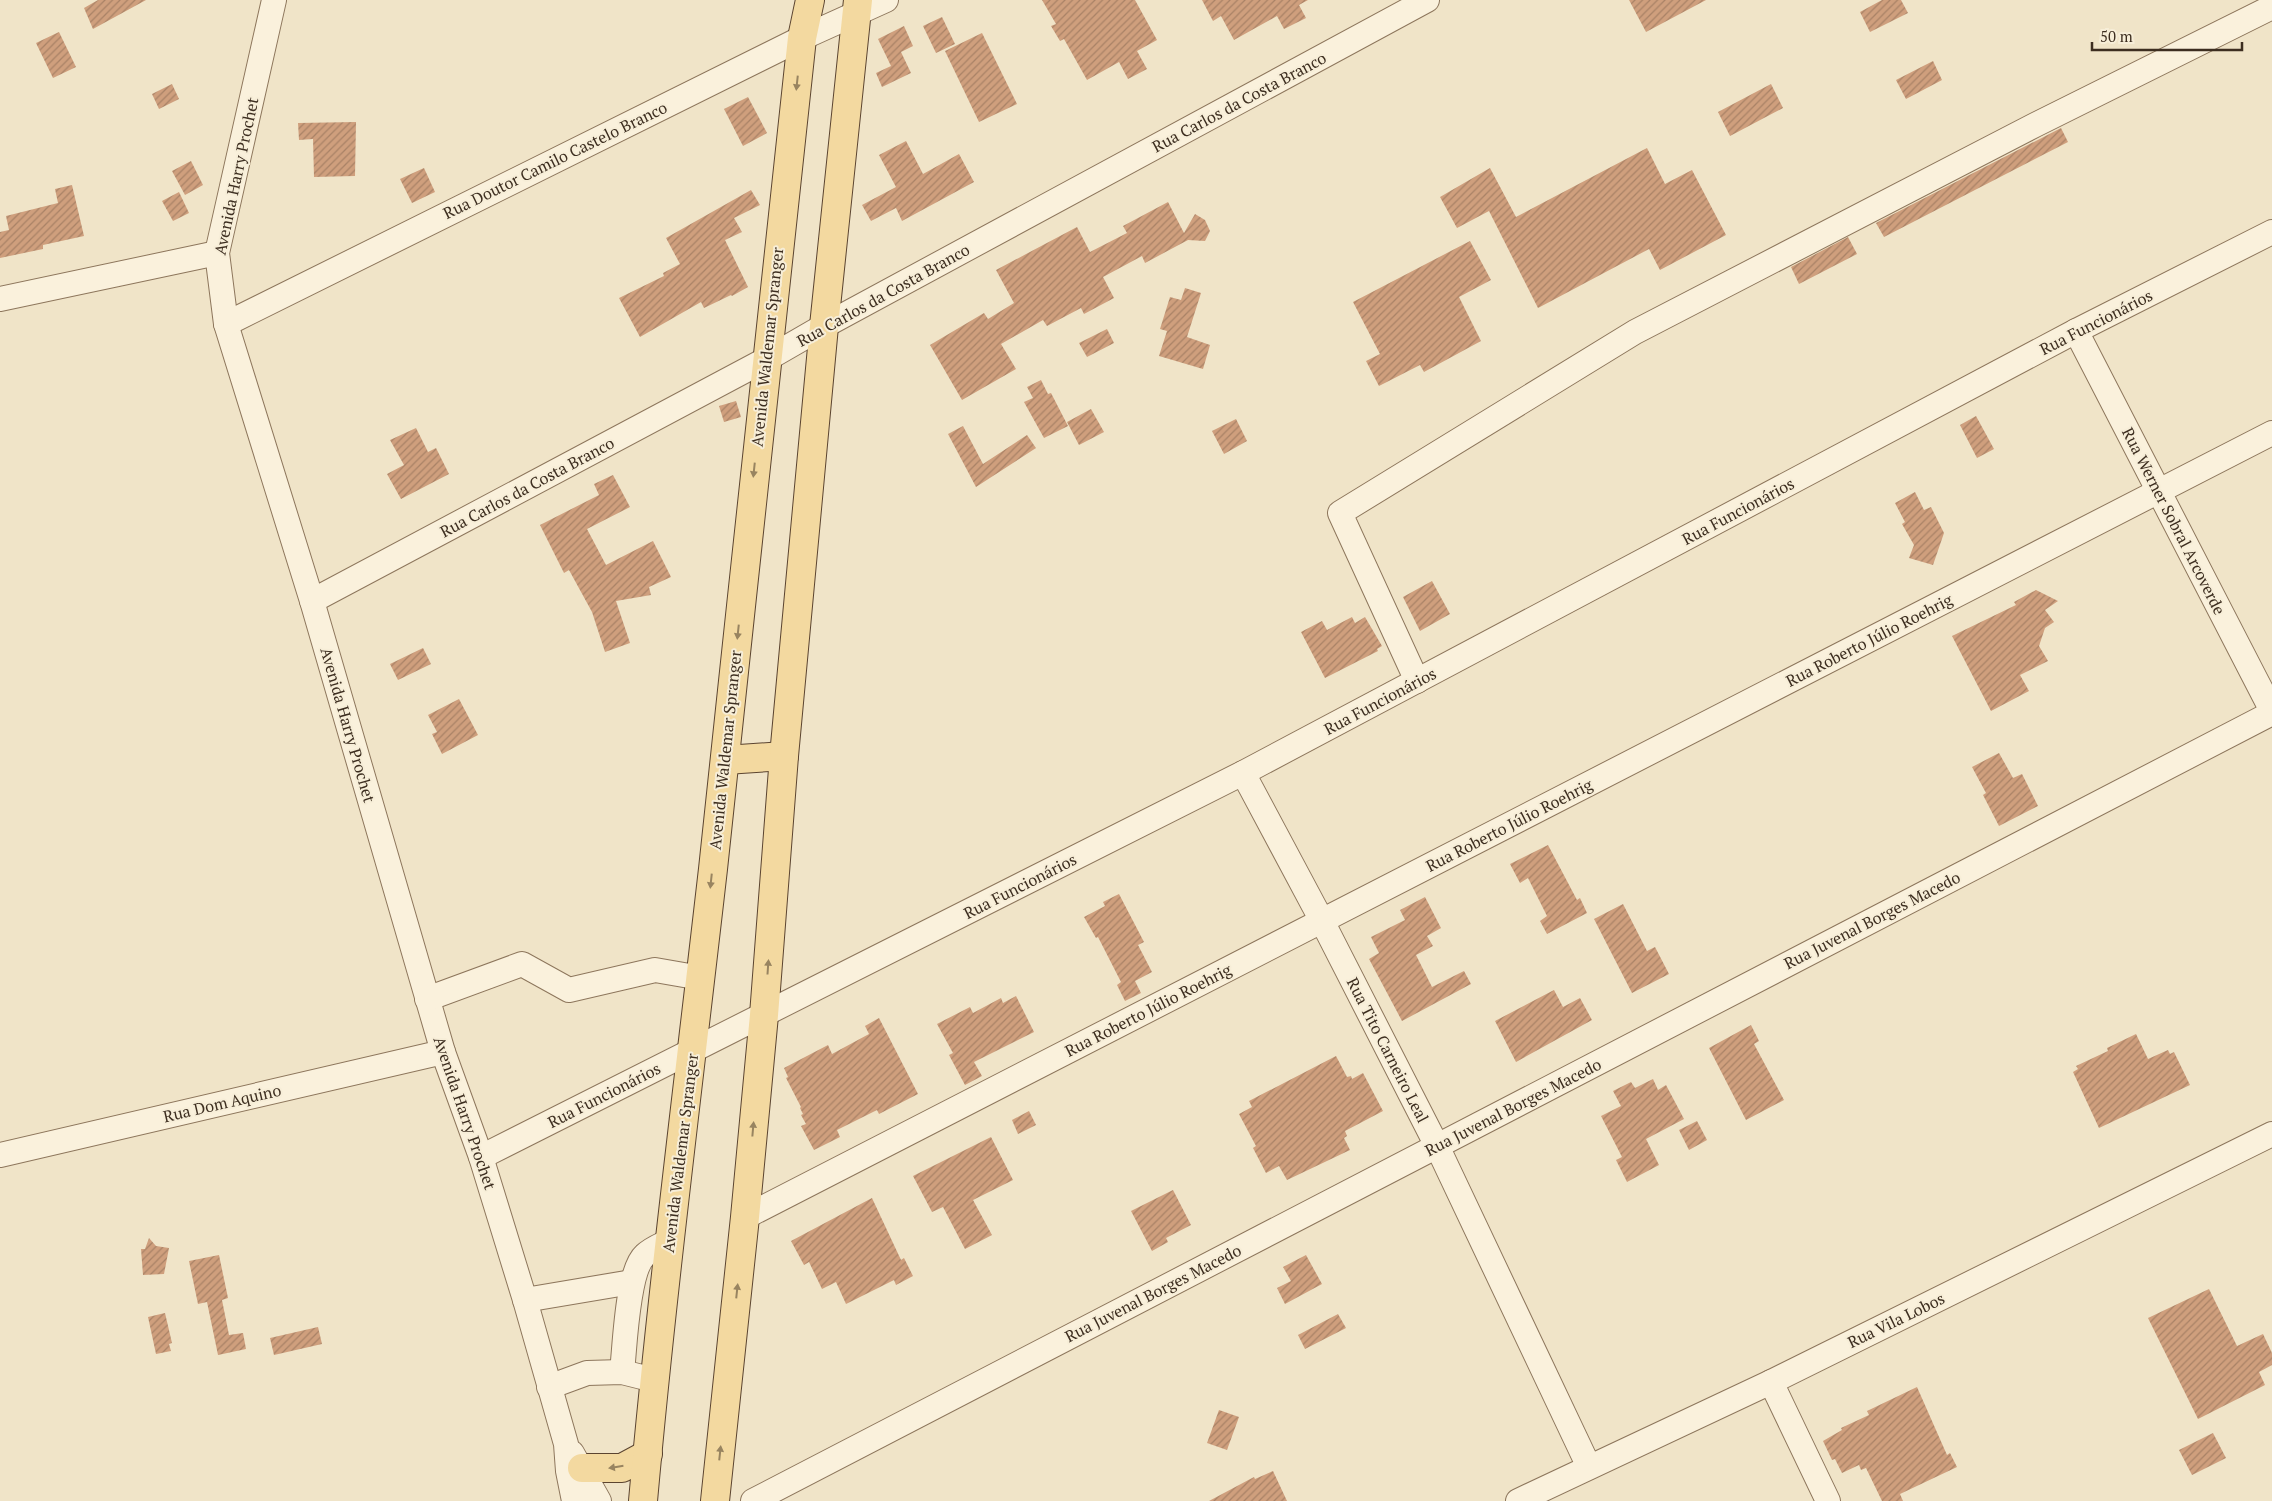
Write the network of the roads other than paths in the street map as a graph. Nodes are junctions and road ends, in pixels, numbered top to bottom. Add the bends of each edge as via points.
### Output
1 (274, 0) edge
2 (810, 0) edge
3 (886, 0) edge
4 (1427, 0) edge
5 (2272, 6) edge
6 (857, 7) edge
7 (802, 38) junction
8 (2272, 232) edge
9 (216, 253) junction
10 (0, 299) edge
11 (226, 324) junction
12 (824, 326) junction
13 (2076, 331) junction
14 (766, 360) junction
15 (2272, 433) edge
16 (2159, 491) junction
17 (312, 601) junction
18 (1417, 682) junction
19 (2272, 712) edge
20 (784, 756) junction
21 (725, 760) junction
22 (1243, 773) junction
23 (1322, 920) junction
24 (701, 978) junction
25 (427, 999) junction
26 (764, 1015) junction
27 (693, 1050) junction
28 (443, 1052) junction
29 (2272, 1134) edge
30 (1437, 1146) junction
31 (0, 1155) edge
32 (481, 1156) junction
33 (745, 1217) junction
34 (668, 1241) junction
35 (632, 1282) junction
36 (525, 1300) junction
37 (622, 1372) junction
38 (654, 1380) junction
39 (1771, 1382) junction
40 (549, 1387) junction
41 (566, 1444) junction
42 (648, 1454) junction
43 (1589, 1467) junction
44 (582, 1468) junction
45 (574, 1501) edge
46 (599, 1501) edge
47 (644, 1501) edge
48 (715, 1501) edge
49 (753, 1501) edge
50 (1518, 1501) edge
51 (1828, 1501) edge

1 - 9 street, Avenida Harry Prochet
2 - 7 main road, Avenida Waldemar Spranger
3 - 6 street, Rua Doutor Camilo Castelo Branco
4 - 12 street, Rua Carlos da Costa Branco
5 - 18 street via 1634,332 1340,513
6 - 7 street, Rua Doutor Camilo Castelo Branco
6 - 12 main road
7 - 11 street, Rua Doutor Camilo Castelo Branco
7 -> 14 main road, Avenida Waldemar Spranger
8 - 13 street, Rua Funcionários
9 - 10 street
9 - 11 street, Avenida Harry Prochet
11 - 17 street, Avenida Harry Prochet
12 - 14 street, Rua Carlos da Costa Branco
12 - 20 main road
13 - 16 street, Rua Werner Sobral Arcoverde
13 - 18 street, Rua Funcionários
14 - 17 street, Rua Carlos da Costa Branco
14 -> 21 main road, Avenida Waldemar Spranger
15 - 16 street, Rua Roberto Júlio Roehrig
16 - 19 street, Rua Werner Sobral Arcoverde
16 - 23 street, Rua Roberto Júlio Roehrig
17 - 25 street, Avenida Harry Prochet
18 - 22 street, Rua Funcionários
19 - 30 street, Rua Juvenal Borges Macedo
20 - 21 main road
26 -> 20 main road
21 -> 24 main road, Avenida Waldemar Spranger
22 - 23 street, Rua Tito Carneiro Leal
22 - 26 street, Rua Funcionários
23 - 30 street, Rua Tito Carneiro Leal
23 - 33 street, Rua Roberto Júlio Roehrig
24 - 25 street via 655,970 569,990 522,964
24 - 27 main road, Avenida Waldemar Spranger
25 - 28 street, Avenida Harry Prochet
26 - 27 street, Rua Funcionários
33 -> 26 main road
27 - 32 street, Rua Funcionários
27 - 34 main road, Avenida Waldemar Spranger
28 - 31 street, Rua Dom Aquino
28 - 32 street, Avenida Harry Prochet
29 - 39 street, Rua Vila Lobos
30 - 43 street, Rua Tito Carneiro Leal
30 - 49 street, Rua Juvenal Borges Macedo
32 - 36 street, Avenida Harry Prochet
48 -> 33 main road
34 - 35 street via 645,1254 637,1265
34 - 38 main road, Avenida Waldemar Spranger
35 - 36 street
35 - 37 street
36 - 40 street, Avenida Harry Prochet
37 - 38 street
37 - 40 street via 588,1373
38 - 42 main road, Avenida Waldemar Spranger
39 - 43 street, Rua Vila Lobos
39 - 51 street
40 - 41 street, Avenida Harry Prochet
41 - 44 street, Avenida Harry Prochet
41 - 45 street, Avenida Harry Prochet
42 -> 44 main road via 622,1468
42 - 47 main road, Avenida Waldemar Spranger
43 - 50 street, Rua Vila Lobos
44 - 46 street, Avenida Harry Prochet

